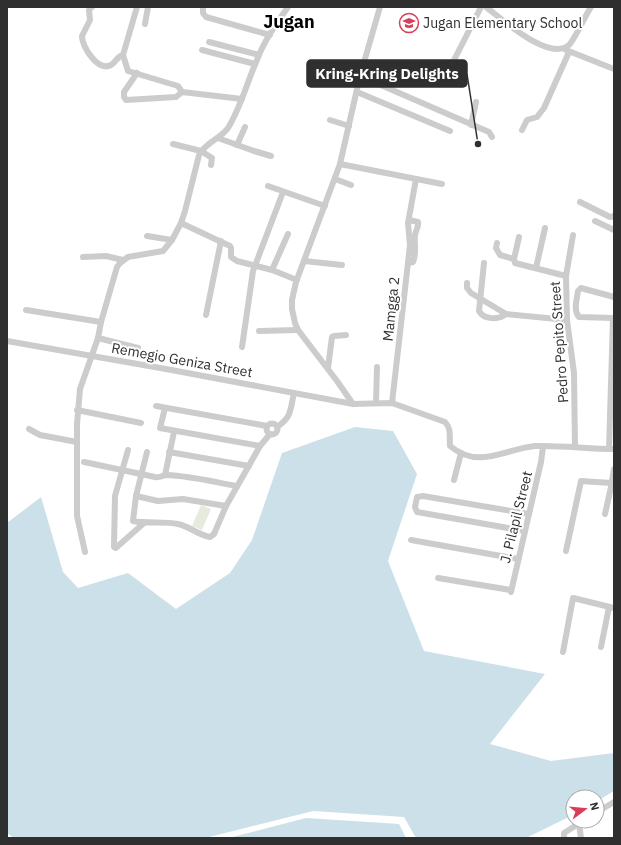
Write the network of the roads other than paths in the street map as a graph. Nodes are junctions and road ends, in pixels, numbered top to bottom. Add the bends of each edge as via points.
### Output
1 (92, 7) edge
2 (137, 7) edge
3 (148, 7) edge
4 (203, 7) edge
5 (288, 7) edge
6 (380, 7) edge
7 (481, 7) edge
8 (486, 7) edge
9 (591, 7) edge
10 (145, 24) dead end
11 (270, 35) junction
12 (209, 42) dead end
13 (563, 48) junction
14 (202, 50) dead end
15 (569, 52) junction
16 (123, 55) junction
17 (259, 55) junction
18 (255, 64) junction
19 (614, 69) edge
20 (449, 70) dead end
21 (137, 73) junction
22 (360, 76) junction
23 (182, 92) junction
24 (356, 92) junction
25 (242, 99) junction
26 (476, 102) dead end
27 (330, 120) dead end
28 (471, 125) junction
29 (349, 126) junction
30 (245, 127) dead end
31 (522, 130) dead end
32 (450, 131) dead end
33 (492, 137) dead end
34 (218, 138) junction
35 (173, 144) dead end
36 (237, 145) junction
37 (200, 151) junction
38 (271, 156) dead end
39 (340, 164) junction
40 (211, 165) dead end
41 (335, 179) junction
42 (416, 179) junction
43 (442, 184) dead end
44 (351, 185) dead end
45 (268, 186) dead end
46 (283, 192) junction
47 (580, 202) dead end
48 (325, 206) junction
49 (614, 216) edge
50 (409, 220) junction
51 (595, 221) dead end
52 (181, 223) junction
53 (545, 228) dead end
54 (614, 230) edge
55 (288, 234) dead end
56 (573, 235) dead end
57 (147, 236) dead end
58 (519, 237) dead end
59 (172, 240) junction
60 (221, 241) junction
61 (498, 243) dead end
62 (83, 257) dead end
63 (514, 259) junction
64 (123, 260) junction
65 (304, 261) junction
66 (408, 262) junction
67 (484, 263) dead end
68 (255, 265) junction
69 (342, 265) dead end
70 (536, 268) junction
71 (272, 270) junction
72 (566, 276) junction
73 (297, 280) junction
74 (468, 283) dead end
75 (614, 297) edge
76 (481, 298) junction
77 (26, 310) dead end
78 (506, 314) junction
79 (206, 315) dead end
80 (613, 318) edge
81 (567, 320) junction
82 (101, 322) junction
83 (298, 330) junction
84 (259, 331) dead end
85 (346, 336) dead end
86 (98, 338) junction
87 (613, 339) edge
88 (7, 341) edge
89 (242, 346) dead end
90 (138, 348) dead end
91 (92, 356) junction
92 (613, 358) edge
93 (377, 367) dead end
94 (328, 368) junction
95 (612, 378) edge
96 (294, 393) junction
97 (612, 400) edge
98 (376, 403) junction
99 (392, 403) junction
100 (353, 404) junction
101 (156, 406) dead end
102 (165, 408) junction
103 (77, 410) junction
104 (141, 423) dead end
105 (612, 423) edge
106 (267, 426) junction
107 (277, 427) junction
108 (28, 429) dead end
109 (174, 432) junction
110 (270, 434) junction
111 (77, 442) junction
112 (260, 446) junction
113 (543, 447) junction
114 (575, 447) junction
115 (611, 449) edge
116 (128, 450) dead end
117 (148, 452) dead end
118 (169, 452) junction
119 (462, 453) junction
120 (84, 462) dead end
121 (249, 466) junction
122 (614, 469) edge
123 (123, 470) junction
124 (142, 475) junction
125 (164, 475) junction
126 (454, 480) dead end
127 (611, 483) junction
128 (237, 486) junction
129 (136, 496) junction
130 (226, 506) junction
131 (529, 514) junction
132 (605, 514) dead end
133 (133, 521) junction
134 (144, 523) junction
135 (525, 531) junction
136 (132, 533) junction
137 (411, 540) dead end
138 (566, 551) dead end
139 (85, 552) dead end
140 (518, 559) junction
141 (438, 578) dead end
142 (611, 607) edge
143 (601, 646) dead end
144 (563, 652) dead end
145 (614, 802) edge
146 (605, 807) edge
147 (570, 829) edge
148 (564, 838) edge

1 - 16 street via 90,20 82,36 87,50 94,60 105,66 112,65
2 - 16 street
3 - 10 street
4 - 11 street via 206,17
5 - 11 street
6 - 22 street
7 - 20 street
8 - 13 street via 523,35 541,45
9 - 13 street via 570,44
11 - 17 street
12 - 17 street
13 - 15 street
14 - 18 street
15 - 19 street
15 - 31 street via 544,108 537,117 527,120
16 - 21 street via 128,71
17 - 18 street
18 - 25 street
21 - 23 street via 178,86
21 - 23 street via 124,92 126,100 176,97
22 - 24 street
22 - 28 street
23 - 25 street
24 - 29 street
24 - 32 street
25 - 34 street via 228,128
26 - 28 street
27 - 29 street
28 - 33 street via 489,132
29 - 39 street
30 - 36 street
34 - 36 street
34 - 37 street
35 - 37 street
36 - 38 street
37 - 40 street via 212,158
37 - 52 street
39 - 41 street
39 - 42 street
41 - 44 street
41 - 48 street
42 - 43 street
42 - 50 street, Mamgga 2
45 - 46 street
46 - 48 street
46 - 68 street
47 - 49 street via 610,217
48 - 65 street
50 - 66 street, Mamgga 2
50 - 66 street via 419,224 415,234 415,258 413,262
51 - 54 street
52 - 59 street
52 - 60 street
53 - 70 street
55 - 71 street
56 - 72 street, Pedro Pepito Street
57 - 59 street
58 - 63 street
59 - 64 street via 161,252
60 - 68 street via 231,246 231,257
60 - 79 street
61 - 63 street via 496,248 499,254
62 - 64 street via 106,256
63 - 70 street via 517,264
64 - 82 street via 114,274
65 - 69 street
65 - 73 street
66 - 99 street, Mamgga 2
67 - 76 street
68 - 71 street
68 - 89 street
70 - 72 street
71 - 73 street
72 - 81 street, Pedro Pepito Street
73 - 83 street via 292,309
74 - 76 street via 467,288 471,293
75 - 80 street via 581,288 578,291 576,310 579,317
76 - 78 street
76 - 78 street via 478,310 480,314 496,318
77 - 82 street
78 - 81 street
80 - 87 street
81 - 114 street, Pedro Pepito Street via 574,372
82 - 86 street
83 - 84 street
83 - 94 street
85 - 94 street via 332,337
86 - 90 street
86 - 91 street
87 - 92 street
88 - 91 street, Remegio Geniza Street
91 - 96 street, Remegio Geniza Street
91 - 103 street via 80,389
92 - 95 street
93 - 98 street
94 - 100 street
95 - 97 street
96 - 100 street, Remegio Geniza Street
96 - 107 street via 289,417
97 - 105 street
98 - 99 street
98 - 100 street
99 - 119 street via 445,422 450,431 450,446
101 - 102 street
102 - 106 street
102 - 109 street via 160,428
103 - 104 street
103 - 111 street
105 - 115 street
106 - 107 street via 271,423
106 - 110 street
107 - 110 street via 276,432
108 - 111 street via 40,436
109 - 112 street
109 - 118 street
110 - 112 street
111 - 139 street via 78,516
112 - 121 street
113 - 114 street
113 - 119 street via 490,457 475,457
113 - 131 street, J. Pilapil Street
114 - 115 street
116 - 123 street
117 - 124 street
118 - 121 street
118 - 125 street
119 - 126 street
120 - 123 street
121 - 128 street
122 - 127 street
123 - 124 street
123 - 136 street via 115,496 114,547
124 - 125 street via 161,478
124 - 129 street
125 - 128 street
127 - 132 street
127 - 138 street via 580,483
128 - 130 street
129 - 130 street via 158,501 183,499
129 - 133 street
130 - 134 street via 214,534 210,537 178,524
131 - 135 street, J. Pilapil Street
131 - 135 street via 423,496 418,497 415,507 417,512
133 - 134 street
133 - 136 street
134 - 136 street
135 - 140 street, J. Pilapil Street
137 - 140 street
140 - 141 street, J. Pilapil Street via 511,591
142 - 143 street
142 - 144 street via 573,598
145 - 146 street
147 - 148 street via 564,833

